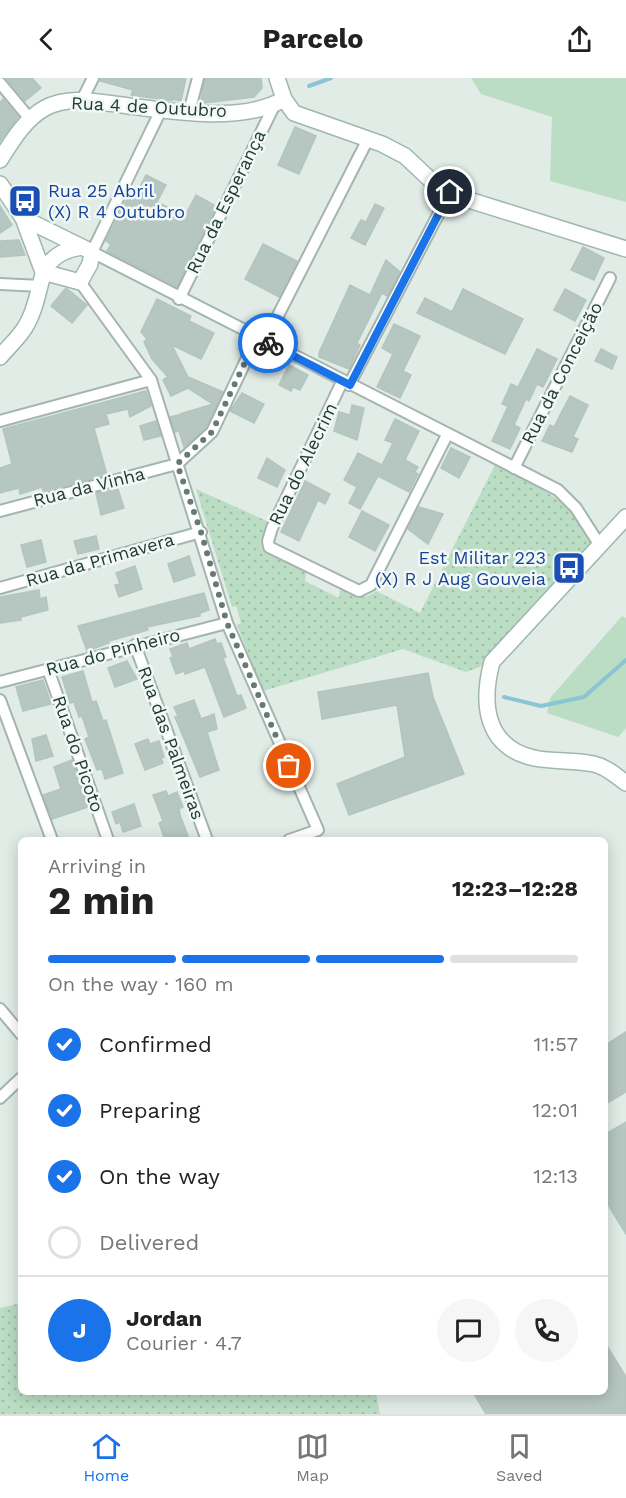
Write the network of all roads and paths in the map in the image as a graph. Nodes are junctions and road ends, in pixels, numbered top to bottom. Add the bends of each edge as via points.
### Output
1 (93, 78) edge
2 (198, 78) edge
3 (277, 78) edge
4 (0, 83) edge
5 (82, 100) junction
6 (279, 103) junction
7 (161, 110) junction
8 (189, 112) junction
9 (30, 119) junction
10 (368, 140) junction
11 (0, 160) edge
12 (0, 184) edge
13 (450, 192) junction
14 (23, 218) junction
15 (86, 249) junction
16 (626, 249) edge
17 (610, 278) dead end
18 (42, 279) junction
19 (80, 282) junction
20 (0, 284) edge
21 (179, 299) junction
22 (261, 339) junction
23 (0, 357) edge
24 (151, 380) junction
25 (346, 383) junction
26 (0, 422) edge
27 (447, 435) junction
28 (177, 464) junction
29 (514, 468) junction
30 (0, 510) edge
31 (626, 517) edge
32 (201, 532) junction
33 (599, 544) junction
34 (0, 588) edge
35 (227, 623) junction
36 (135, 645) junction
37 (48, 669) junction
38 (0, 682) edge
39 (0, 700) edge
40 (626, 783) edge
41 (51, 837) edge
42 (107, 837) edge
43 (206, 837) edge
44 (298, 837) edge
45 (0, 1009) edge
46 (18, 1030) edge
47 (18, 1081) edge
48 (0, 1098) edge

1 - 5 street
2 - 8 street
3 - 6 street
4 - 9 street
5 - 7 street, Rua 4 de Outubro
5 - 9 street, Rua 4 de Outubro via 45,108
6 - 8 street, Rua 4 de Outubro via 252,111
6 - 10 street via 294,113
6 - 21 street, Rua da Esperança
7 - 8 street, Rua 4 de Outubro
7 - 15 street
9 - 11 street, Rua 4 de Outubro
10 - 13 street via 405,156 438,187
10 - 22 street
12 - 14 street
13 - 16 street
13 - 25 street, Rua do Alecrim
14 - 15 street
14 - 18 street
15 - 18 street via 61,251 49,260
15 - 19 street via 90,264
15 - 21 street
17 - 29 street, Rua da Conceição
18 - 19 street
18 - 20 street
18 - 23 street via 27,326
19 - 24 street
21 - 22 street
22 - 25 street
22 - 28 street via 212,432
24 - 26 street
24 - 28 street
25 - 27 street
25 - 27 street, Rua do Alecrim via 272,528 269,547 359,591 366,589
27 - 29 street
28 - 30 street, Rua da Vinha
28 - 32 street
29 - 33 street via 558,490 576,508
31 - 33 street
32 - 34 street, Rua da Primavera
32 - 35 street
33 - 40 street via 492,662 485,703 490,722 514,751 534,758 595,764
35 - 36 street, Rua do Pinheiro
35 - 44 street via 318,830
36 - 37 street, Rua do Pinheiro
36 - 43 street, Rua das Palmeiras
37 - 38 street, Rua do Pinheiro
37 - 42 street, Rua do Picoto
39 - 41 street
45 - 46 street
47 - 48 street

